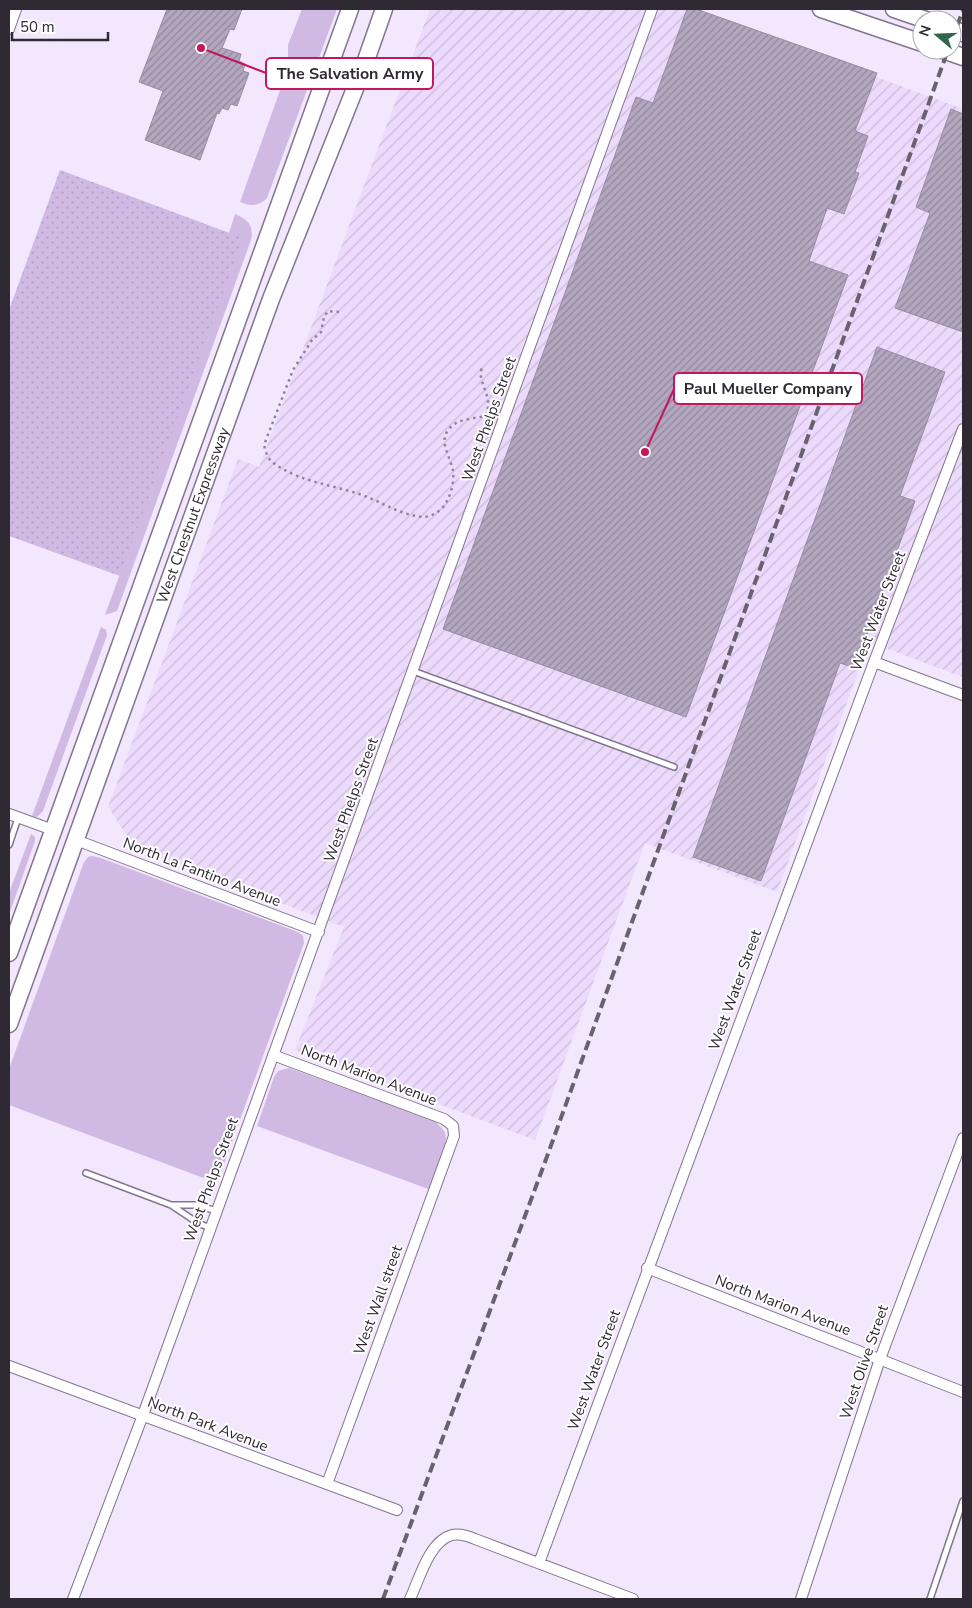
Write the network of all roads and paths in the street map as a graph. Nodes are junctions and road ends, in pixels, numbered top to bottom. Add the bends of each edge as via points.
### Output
1 (16, 9) edge
2 (350, 9) edge
3 (384, 9) edge
4 (652, 9) edge
5 (821, 9) edge
6 (894, 9) edge
7 (912, 15) edge
8 (9, 29) edge
9 (912, 40) edge
10 (338, 312) dead end
11 (482, 365) dead end
12 (963, 429) edge
13 (874, 662) junction
14 (414, 671) junction
15 (963, 694) edge
16 (674, 767) dead end
17 (14, 815) edge
18 (53, 830) junction
19 (76, 840) junction
20 (9, 845) edge
21 (319, 932) junction
22 (9, 953) edge
23 (9, 1024) edge
24 (273, 1055) junction
25 (453, 1126) joint
26 (963, 1138) edge
27 (86, 1173) dead end
28 (171, 1205) junction
29 (217, 1211) junction
30 (210, 1228) junction
31 (647, 1268) junction
32 (880, 1359) junction
33 (9, 1366) edge
34 (963, 1392) edge
35 (143, 1415) junction
36 (327, 1484) junction
37 (963, 1500) edge
38 (397, 1510) dead end
39 (539, 1563) junction
40 (73, 1599) edge
41 (410, 1599) edge
42 (633, 1599) edge
43 (801, 1599) edge
44 (930, 1599) edge

1 - 8 street
2 - 18 main road, West Chestnut Expressway
3 - 19 main road, West Chestnut Expressway via 271,299
4 - 14 street, West Phelps Street
5 - 9 main road
6 - 7 main road
10 - 11 path via 328,311 321,332 293,370 264,445 273,463 306,478 360,494 408,514 426,517 435,513 447,501 453,481 444,441 448,431 457,422 486,416 489,410 490,403 481,376
12 - 13 street, West Water Street
13 - 15 street
13 - 31 street, West Water Street
14 - 16 lane
14 - 21 street, West Phelps Street
17 - 18 street
17 - 20 lane
18 - 22 main road, West Chestnut Expressway
19 - 21 street, North La Fantino Avenue
19 - 23 main road, West Chestnut Expressway
21 - 24 street, West Phelps Street
24 - 25 street, North Marion Avenue via 444,1119
24 - 29 street, West Phelps Street
25 - 36 street, West Wall street via 454,1136
26 - 32 street, West Olive Street
27 - 28 lane
28 - 29 lane via 196,1205
28 - 30 lane
29 - 30 street, West Phelps Street
30 - 35 street, West Phelps Street
31 - 32 street, North Marion Avenue
31 - 39 street, West Water Street
32 - 34 street, North Marion Avenue
32 - 43 street, West Olive Street
33 - 35 street, North Park Avenue
35 - 36 street, North Park Avenue
35 - 40 street, West Phelps Street
36 - 38 street, North Park Avenue
37 - 44 lane
39 - 41 street via 464,1535 454,1535 438,1543 431,1552
39 - 42 street

